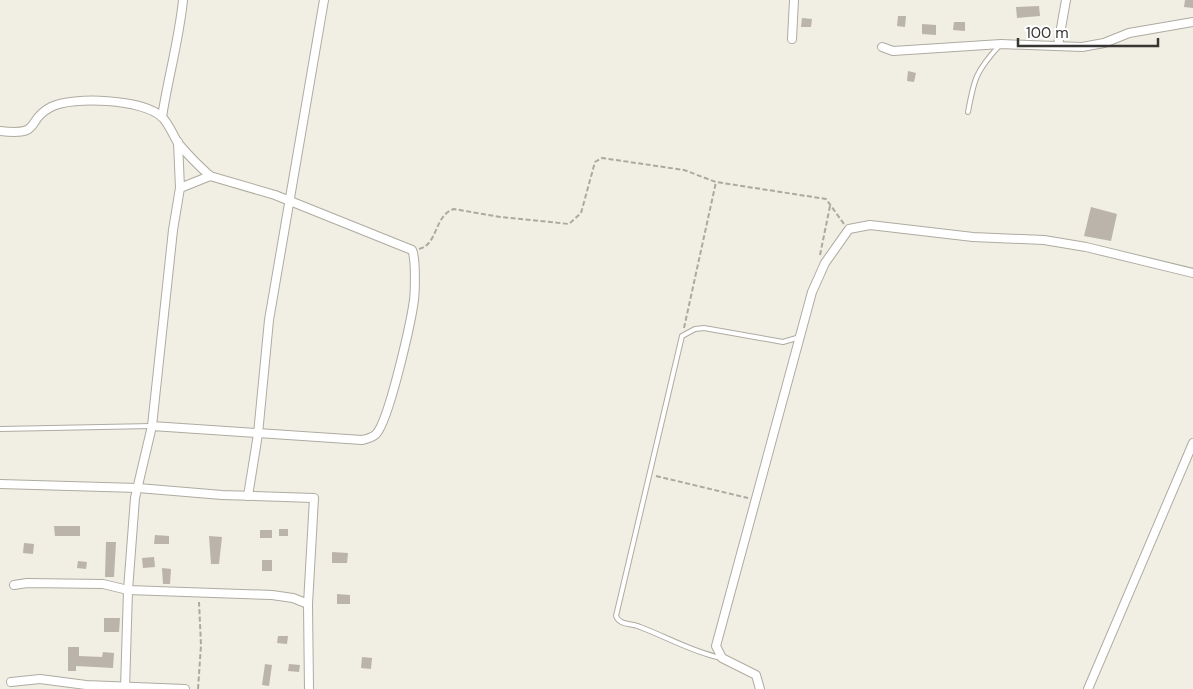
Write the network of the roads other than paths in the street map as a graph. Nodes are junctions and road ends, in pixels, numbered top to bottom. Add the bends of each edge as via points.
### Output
1 (183, 0) edge
2 (324, 0) edge
3 (794, 0) edge
4 (1066, 0) edge
5 (1193, 22) edge
6 (792, 39) dead end
7 (1001, 44) junction
8 (1058, 45) junction
9 (882, 47) dead end
10 (968, 112) dead end
11 (162, 117) junction
12 (0, 131) edge
13 (178, 142) junction
14 (210, 176) junction
15 (180, 188) junction
16 (288, 201) junction
17 (1193, 273) edge
18 (800, 338) junction
19 (152, 426) junction
20 (0, 429) edge
21 (258, 434) junction
22 (1193, 443) edge
23 (0, 484) edge
24 (138, 488) junction
25 (248, 496) junction
26 (14, 585) dead end
27 (128, 590) junction
28 (308, 604) junction
29 (722, 658) junction
30 (11, 682) dead end
31 (125, 687) edge
32 (185, 689) edge
33 (309, 689) edge
34 (760, 689) edge
35 (1088, 689) edge

1 - 11 street via 180,32 169,71
2 - 16 street via 311,87
3 - 6 street
4 - 8 street
5 - 8 street via 1144,30 1082,47
7 - 8 street
7 - 9 street via 893,51
7 - 10 lane via 980,66
11 - 12 street via 150,110 104,101 73,102 45,110 28,131
11 - 13 street
13 - 14 street
13 - 15 street
14 - 15 street
14 - 16 street
15 - 19 street
16 - 21 street via 269,320
16 - 21 street via 412,250 414,300 392,397 377,434 362,440
17 - 18 street via 1044,240 974,237 877,226 849,229 825,263 812,292
18 - 29 street via 716,646
18 - 29 lane via 783,342 704,328 682,336 616,616 623,623 639,626
19 - 20 lane
19 - 21 street
19 - 24 street
21 - 25 street
22 - 35 street
23 - 24 street
24 - 25 street
24 - 27 street
25 - 28 street via 314,498
26 - 27 street via 103,584
27 - 28 street via 272,595
27 - 31 street
28 - 33 street
29 - 34 street via 756,675
30 - 31 street via 40,679
31 - 32 street

